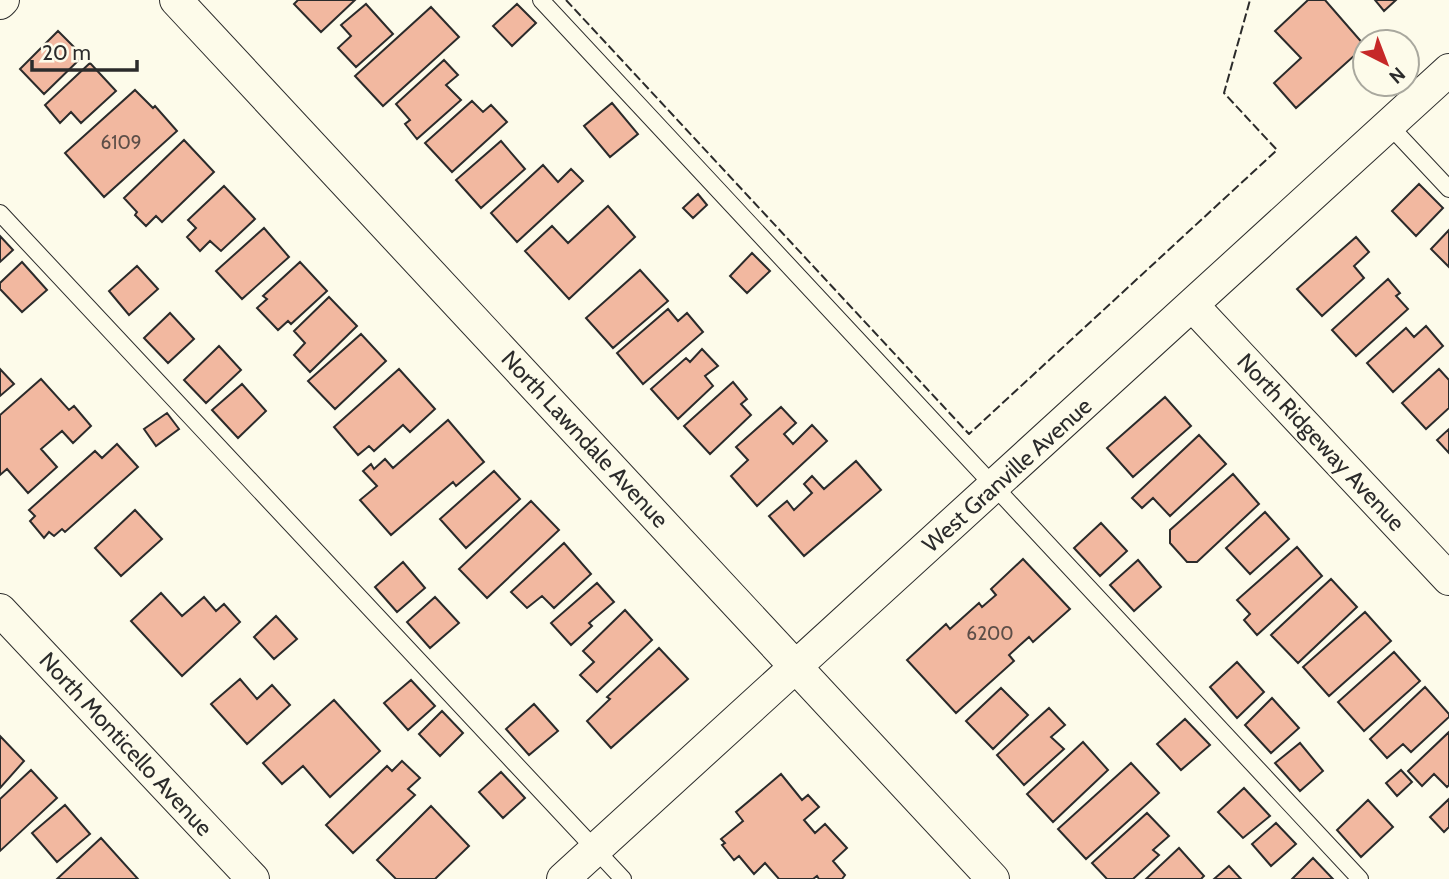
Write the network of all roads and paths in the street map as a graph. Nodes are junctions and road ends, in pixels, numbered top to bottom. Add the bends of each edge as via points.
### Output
1 (176, 0) edge
2 (541, 0) edge
3 (1449, 70) edge
4 (1389, 125) junction
5 (1449, 189) edge
6 (0, 213) edge
7 (1193, 306) junction
8 (994, 486) junction
9 (1449, 579) edge
10 (0, 610) edge
11 (796, 667) junction
12 (596, 849) junction
13 (253, 879) edge
14 (564, 879) edge
15 (623, 879) edge
16 (993, 879) edge
17 (1360, 879) edge

1 - 11 street, North Lawndale Avenue
2 - 8 lane
3 - 4 street, West Granville Avenue
4 - 5 lane
4 - 7 street, West Granville Avenue
6 - 12 lane
7 - 8 street, West Granville Avenue
7 - 9 street, North Ridgeway Avenue
8 - 11 street, West Granville Avenue
8 - 17 lane
10 - 13 street, North Monticello Avenue
11 - 12 street, West Granville Avenue
11 - 16 street, North Lawndale Avenue
12 - 14 street, West Granville Avenue
12 - 15 lane

